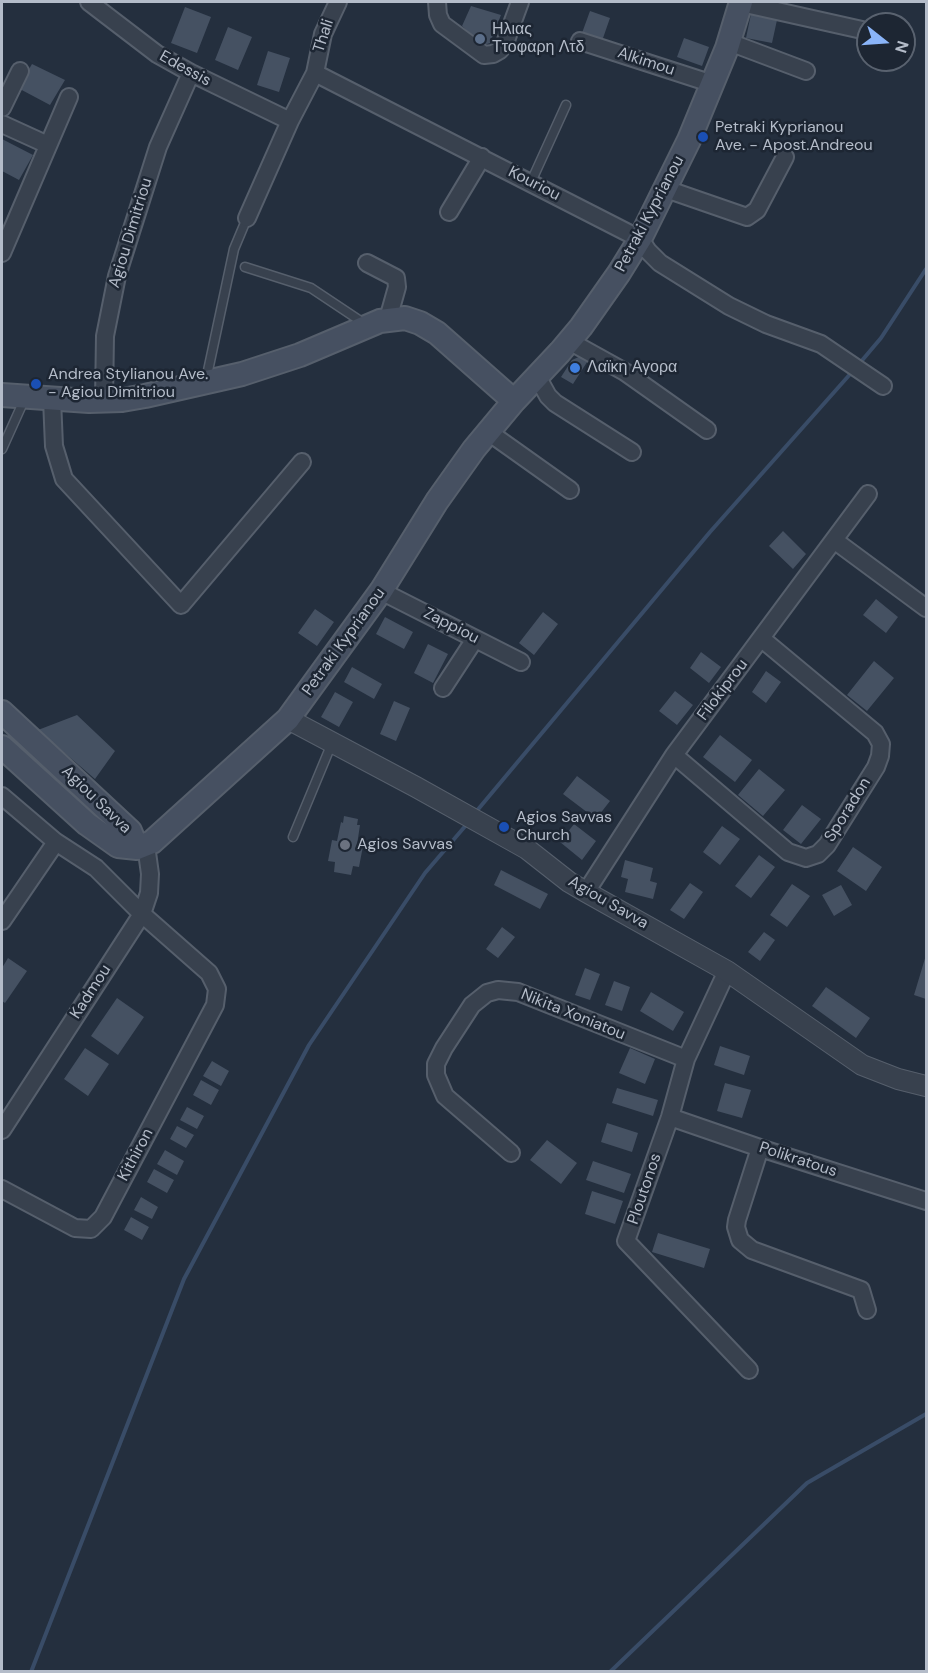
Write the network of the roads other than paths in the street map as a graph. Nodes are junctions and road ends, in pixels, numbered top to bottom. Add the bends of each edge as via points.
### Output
1 (89, 2) edge
2 (437, 2) edge
3 (520, 2) edge
4 (741, 2) edge
5 (334, 3) edge
6 (856, 29) edge
7 (580, 41) dead end
8 (729, 42) junction
9 (20, 71) dead end
10 (806, 71) dead end
11 (191, 73) junction
12 (315, 73) junction
13 (712, 84) junction
14 (69, 97) dead end
15 (566, 105) dead end
16 (2, 108) edge
17 (290, 122) junction
18 (2, 124) edge
19 (48, 145) junction
20 (482, 157) junction
21 (785, 157) dead end
22 (531, 182) junction
23 (666, 189) junction
24 (449, 212) dead end
25 (247, 218) joint
26 (640, 239) junction
27 (2, 254) edge
28 (367, 263) dead end
29 (245, 267) dead end
30 (378, 322) junction
31 (569, 341) junction
32 (538, 378) junction
33 (205, 384) junction
34 (883, 386) dead end
35 (2, 395) edge
36 (25, 398) junction
37 (52, 399) junction
38 (104, 400) junction
39 (514, 401) junction
40 (707, 430) dead end
41 (487, 431) junction
42 (2, 449) edge
43 (632, 452) dead end
44 (302, 462) dead end
45 (570, 490) dead end
46 (868, 494) dead end
47 (834, 540) junction
48 (381, 591) junction
49 (927, 608) edge
50 (475, 639) junction
51 (762, 639) junction
52 (520, 662) dead end
53 (442, 688) dead end
54 (2, 712) edge
55 (288, 719) junction
56 (333, 742) junction
57 (2, 747) edge
58 (674, 755) junction
59 (2, 796) edge
60 (293, 837) dead end
61 (56, 842) junction
62 (142, 846) junction
63 (586, 892) junction
64 (142, 914) junction
65 (2, 921) edge
66 (727, 971) junction
67 (686, 1059) junction
68 (927, 1086) edge
69 (670, 1117) junction
70 (2, 1130) edge
71 (760, 1148) junction
72 (511, 1153) dead end
73 (2, 1189) edge
74 (927, 1201) edge
75 (867, 1310) dead end
76 (749, 1370) dead end

1 - 11 street, Edessis via 149,48
2 - 3 street via 442,24 484,55 493,54 505,43
4 - 6 street
4 - 8 main road, Petraki Kyprianou
5 - 12 street, Thali
7 - 13 street, Alkimou
8 - 10 street
8 - 13 main road, Petraki Kyprianou
9 - 16 street
11 - 17 street, Edessis
11 - 38 street, Agiou Dimitriou via 158,147 117,276 105,336
12 - 17 street
12 - 20 street, Kouriou
13 - 23 main road, Petraki Kyprianou
14 - 19 street
15 - 22 lane
17 - 25 street
18 - 19 street
19 - 27 street
20 - 22 street, Kouriou
20 - 24 street
21 - 23 street via 757,210 747,217
22 - 26 street, Kouriou
23 - 26 main road, Petraki Kyprianou
25 - 33 lane via 234,249
26 - 31 main road, Petraki Kyprianou
26 - 34 street, Kouriou via 660,263 729,306 829,348
28 - 30 street via 396,278 397,287
29 - 30 lane via 311,288
30 - 33 main road via 300,355
30 - 39 main road via 413,320 429,328
31 - 32 main road, Petraki Kyprianou
31 - 40 street via 626,372
32 - 39 main road, Petraki Kyprianou
32 - 43 street via 555,402
33 - 38 main road
35 - 36 main road
36 - 37 main road
36 - 42 lane
37 - 38 main road
37 - 44 street via 54,446 64,479 181,606
39 - 41 main road, Petraki Kyprianou
41 - 45 street
41 - 48 main road, Petraki Kyprianou via 437,501
46 - 47 street, Filokiprou
47 - 49 street
47 - 51 street, Filokiprou
48 - 50 street, Zappiou
48 - 55 main road, Petraki Kyprianou
50 - 52 street, Zappiou
50 - 53 street
51 - 58 street, Filokiprou
51 - 58 street, Sporadon via 874,733 881,744 876,767 826,845 818,854 806,858 788,852
54 - 62 main road, Agiou Savva
55 - 56 street, Agiou Savva
55 - 62 main road, Petraki Kyprianou via 152,842
56 - 60 lane
56 - 63 street, Agiou Savva via 527,849
57 - 62 main road, Agiou Savva via 87,825 118,846
58 - 63 street, Filokiprou
59 - 61 street
61 - 64 street via 96,868
61 - 65 street
62 - 64 street, Kadmou via 150,874
63 - 66 street, Agiou Savva
64 - 70 street, Kadmou
64 - 73 street, Kithiron via 209,973 217,989 210,1016 103,1217 91,1229 75,1228
66 - 67 street, Ploutonos
66 - 68 street, Agiou Savva via 862,1065
67 - 69 street, Ploutonos
67 - 72 street, Nikita Xoniatou via 518,992 487,993 472,1005 444,1048 436,1064 436,1075 445,1096
69 - 71 street, Polikratous
69 - 76 street, Ploutonos via 627,1241
71 - 74 street, Polikratous
71 - 75 street via 737,1220 740,1240 752,1250 861,1290

